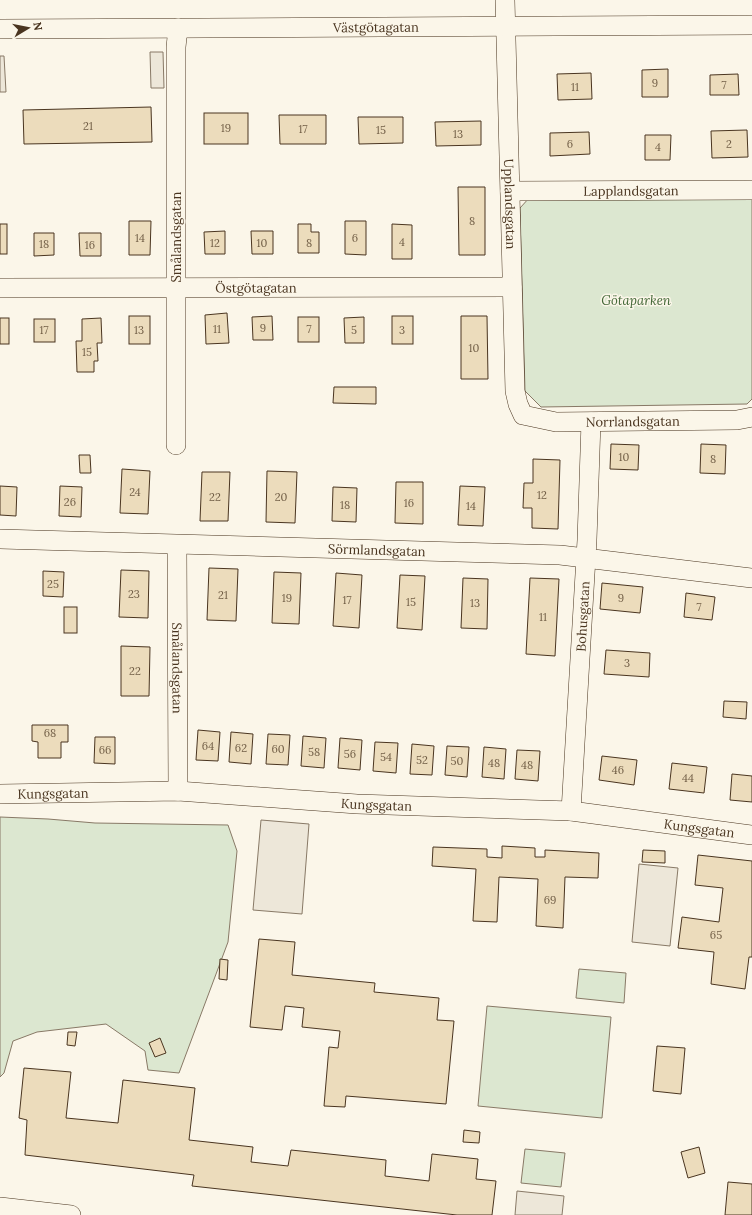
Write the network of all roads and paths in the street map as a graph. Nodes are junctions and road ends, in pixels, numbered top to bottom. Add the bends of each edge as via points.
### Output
1 (505, 0) edge
2 (752, 25) edge
3 (505, 27) junction
4 (178, 28) junction
5 (0, 29) edge
6 (752, 190) edge
7 (510, 192) junction
8 (512, 287) junction
9 (0, 288) edge
10 (176, 288) junction
11 (519, 406) joint
12 (752, 417) edge
13 (591, 422) junction
14 (176, 446) dead end
15 (0, 540) edge
16 (177, 546) junction
17 (585, 559) junction
18 (752, 578) edge
19 (178, 791) junction
20 (0, 794) edge
21 (572, 812) junction
22 (752, 835) edge
23 (0, 1208) edge
24 (71, 1215) edge

1 - 3 street, Upplandsgatan
2 - 3 street, Västgötagatan
3 - 4 street, Västgötagatan
3 - 7 street, Upplandsgatan
4 - 5 street, Västgötagatan
4 - 10 street, Smålandsgatan
6 - 7 street, Lapplandsgatan
7 - 8 street, Upplandsgatan
8 - 10 street, Östgötagatan
8 - 11 street, Upplandsgatan via 515,391
9 - 10 street, Östgötagatan
10 - 14 street, Smålandsgatan
11 - 13 street, Norrlandsgatan via 523,415 537,419
12 - 13 street, Norrlandsgatan via 737,420
13 - 17 street, Bohusgatan
15 - 16 street, Sörmlandsgatan
16 - 17 street, Sörmlandsgatan via 560,555
16 - 19 street, Smålandsgatan
17 - 18 street, Sörmlandsgatan
17 - 21 street, Bohusgatan
19 - 20 street, Kungsgatan
19 - 21 street, Kungsgatan via 357,804
21 - 22 street, Kungsgatan
23 - 24 street

